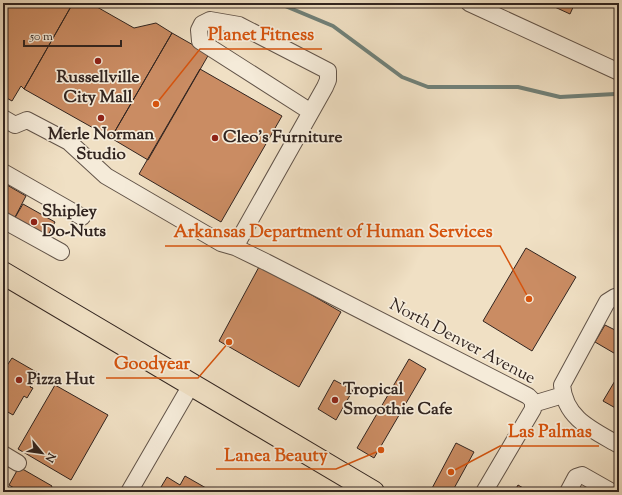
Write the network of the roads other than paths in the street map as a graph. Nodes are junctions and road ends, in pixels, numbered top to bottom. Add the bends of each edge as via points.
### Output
1 (468, 3) edge
2 (619, 72) edge
3 (311, 112) junction
4 (3, 118) edge
5 (5, 178) edge
6 (82, 217) dead end
7 (3, 220) edge
8 (235, 247) junction
9 (61, 252) dead end
10 (3, 273) edge
11 (619, 296) edge
12 (191, 385) junction
13 (563, 395) junction
14 (533, 407) junction
15 (619, 445) edge
16 (3, 454) edge
17 (18, 463) dead end
18 (610, 491) edge
19 (129, 492) edge
20 (373, 492) edge
21 (484, 492) edge
22 (568, 492) edge

1 - 2 street
3 - 3 street via 328,80 328,71 238,25 210,20 202,24 199,30 200,42
3 - 8 street
4 - 8 street, North Denver Avenue via 15,124 27,120 69,142 106,176 220,243
5 - 6 street
7 - 9 street
8 - 14 street, North Denver Avenue via 528,396 533,401
10 - 12 highway
11 - 13 street via 607,302 566,376 562,385
12 - 19 street
12 - 20 highway
13 - 14 street
13 - 15 street via 578,421
14 - 21 street
16 - 17 street
18 - 22 street via 582,475 576,477

